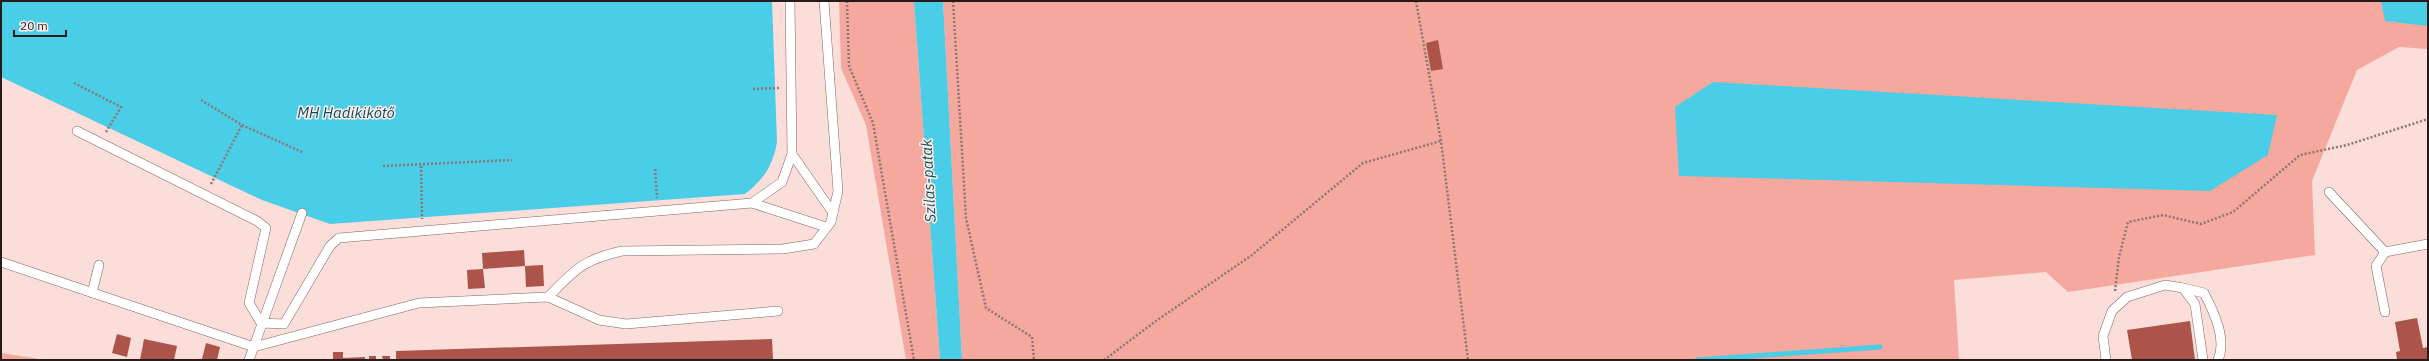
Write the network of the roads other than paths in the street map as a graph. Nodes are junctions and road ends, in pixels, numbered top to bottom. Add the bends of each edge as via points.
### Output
1 (790, 1) edge
2 (824, 1) edge
3 (77, 131) dead end
4 (792, 154) junction
5 (2329, 192) dead end
6 (752, 203) junction
7 (302, 213) dead end
8 (833, 213) junction
9 (826, 227) junction
10 (2428, 244) edge
11 (2386, 252) junction
12 (1, 262) edge
13 (99, 264) dead end
14 (2183, 288) junction
15 (92, 293) junction
16 (548, 298) junction
17 (778, 311) dead end
18 (2385, 312) dead end
19 (261, 323) junction
20 (254, 347) junction
21 (249, 360) edge
22 (2106, 360) edge
23 (2203, 360) edge
24 (2218, 360) edge

1 - 4 lane
2 - 8 lane via 838,191
3 - 19 lane via 257,221 266,228 249,303
4 - 6 lane via 782,182
4 - 8 lane
5 - 11 lane
6 - 9 lane
6 - 19 lane via 339,238 330,246 284,324
7 - 19 lane
8 - 9 lane via 831,222
9 - 16 lane via 814,244 783,249 622,251 600,256 579,266
10 - 11 lane
11 - 18 lane via 2376,266
12 - 15 lane
13 - 15 lane
14 - 22 lane via 2165,285 2133,295 2112,311 2103,336
14 - 23 lane via 2195,304
14 - 24 lane via 2204,294 2217,315 2221,353
15 - 20 lane
16 - 17 lane via 598,320 626,324
16 - 20 lane via 419,303
19 - 20 lane
20 - 21 lane

